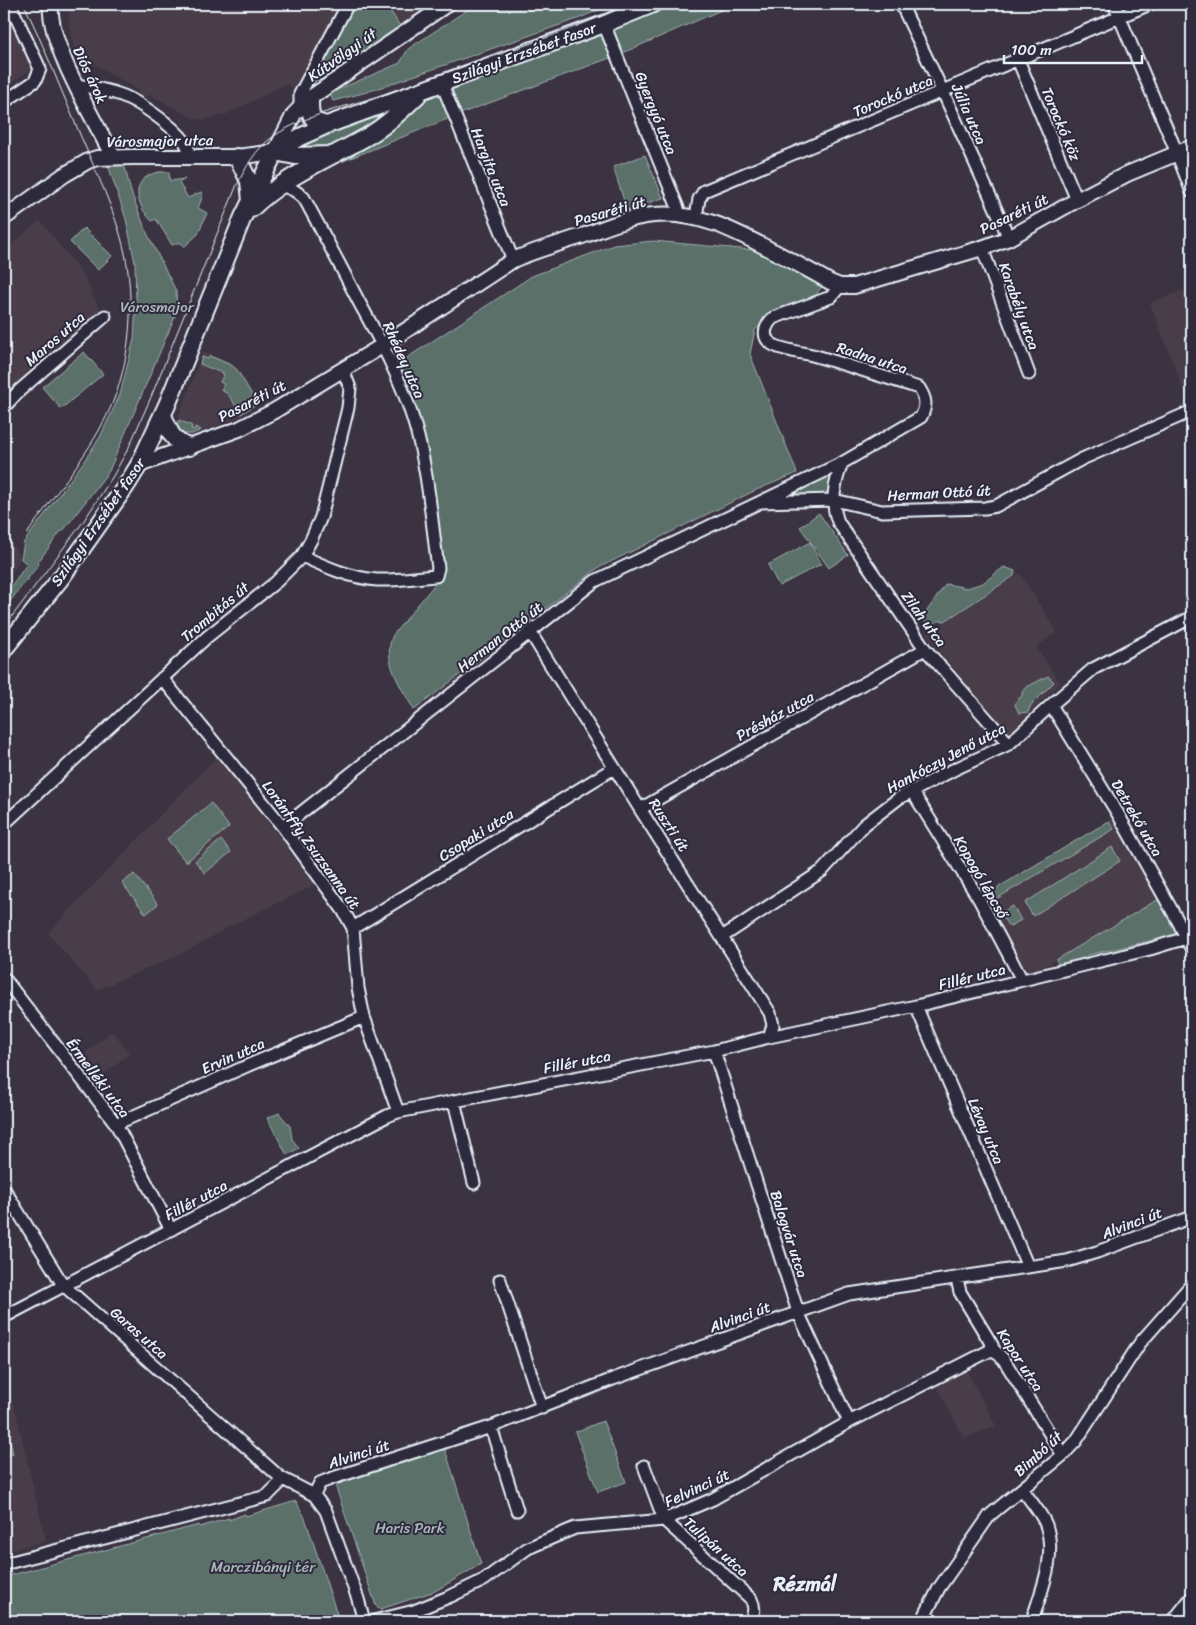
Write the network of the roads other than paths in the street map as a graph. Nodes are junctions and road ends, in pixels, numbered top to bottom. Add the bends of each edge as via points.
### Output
1 (10, 4) edge
2 (51, 4) edge
3 (348, 4) edge
4 (447, 4) edge
5 (653, 4) edge
6 (900, 4) edge
7 (1114, 4) edge
8 (1150, 4) edge
9 (1119, 17) junction
10 (604, 24) junction
11 (1018, 60) junction
12 (442, 84) junction
13 (76, 85) junction
14 (423, 90) junction
15 (943, 92) junction
16 (4, 102) edge
17 (305, 102) junction
18 (328, 125) junction
19 (1192, 147) edge
20 (274, 152) junction
21 (1177, 153) junction
22 (333, 155) junction
23 (188, 156) junction
24 (237, 156) junction
25 (113, 157) junction
26 (279, 185) junction
27 (1192, 192) edge
28 (1077, 200) junction
29 (251, 202) junction
30 (678, 214) junction
31 (696, 217) junction
32 (4, 218) edge
33 (243, 218) junction
34 (1009, 238) junction
35 (982, 248) junction
36 (513, 260) junction
37 (835, 284) junction
38 (105, 316) dead end
39 (382, 346) junction
40 (343, 370) junction
41 (1029, 374) dead end
42 (4, 407) edge
43 (1192, 411) edge
44 (163, 415) junction
45 (189, 447) junction
46 (842, 462) junction
47 (139, 465) junction
48 (804, 480) joint
49 (834, 500) junction
50 (756, 502) junction
51 (302, 556) junction
52 (1192, 617) edge
53 (530, 632) junction
54 (4, 649) edge
55 (925, 649) junction
56 (162, 678) junction
57 (1051, 704) junction
58 (1009, 744) junction
59 (614, 768) junction
60 (912, 791) junction
61 (640, 809) junction
62 (4, 824) edge
63 (283, 828) junction
64 (353, 928) junction
65 (722, 936) junction
66 (1189, 936) edge
67 (1192, 950) edge
68 (4, 978) edge
69 (1022, 980) junction
70 (916, 1006) junction
71 (364, 1017) junction
72 (769, 1037) junction
73 (714, 1051) junction
74 (454, 1101) junction
75 (398, 1112) junction
76 (116, 1124) junction
77 (474, 1183) dead end
78 (4, 1189) edge
79 (1192, 1217) edge
80 (171, 1230) junction
81 (1028, 1267) junction
82 (957, 1279) junction
83 (500, 1280) dead end
84 (1192, 1284) edge
85 (65, 1285) junction
86 (798, 1312) junction
87 (4, 1317) edge
88 (992, 1349) junction
89 (542, 1408) junction
90 (849, 1422) junction
91 (491, 1427) junction
92 (1063, 1455) junction
93 (644, 1466) dead end
94 (281, 1478) junction
95 (1022, 1489) junction
96 (314, 1495) junction
97 (517, 1510) dead end
98 (664, 1520) junction
99 (4, 1564) edge
100 (1192, 1597) edge
101 (1176, 1617) edge
102 (364, 1621) edge
103 (374, 1621) edge
104 (750, 1621) edge
105 (922, 1621) edge
106 (1032, 1621) edge
107 (1190, 1621) edge

1 - 16 street via 40,69 35,81
2 - 13 street, Diós árok via 51,22
3 - 17 street via 300,94
4 - 17 street, Kútvölgyi út
5 - 10 main road, Szilágyi Erzsébet fasor
6 - 15 street, Júlia utca
7 - 9 street
8 - 9 street, Torockó utca
9 - 11 street, Torockó utca
9 - 21 street
10 - 12 main road, Szilágyi Erzsébet fasor
10 - 30 street, Gyergyó utca
11 - 15 street, Torockó utca
11 - 28 street, Torockó köz
12 - 14 main road, Szilágyi Erzsébet fasor
12 - 36 street, Hargita utca
13 - 23 street via 123,96 146,109 178,134 188,148
13 - 25 street, Diós árok
14 - 18 main road, Szilágyi Erzsébet fasor
14 - 22 main road, Szilágyi Erzsébet fasor via 390,121
15 - 31 street, Torockó utca via 704,191
15 - 34 street, Júlia utca
17 - 18 main road via 312,117 320,124
17 - 20 street, Kútvölgyi út via 288,124
18 - 20 main road, Szilágyi Erzsébet fasor
19 - 21 street, Pasaréti út
20 - 22 main road via 294,156
20 - 24 street, Városmajor utca
20 - 29 main road, Szilágyi Erzsébet fasor
21 - 27 street
21 - 28 street, Pasaréti út
22 - 26 main road, Szilágyi Erzsébet fasor
23 - 24 street, Városmajor utca
23 - 25 street, Városmajor utca
24 - 29 main road via 249,181
25 - 32 street, Városmajor utca via 88,161
26 - 33 main road, Szilágyi Erzsébet fasor
26 - 39 street, Rhédey utca via 288,186 304,198
28 - 34 street, Pasaréti út
29 - 33 main road, Szilágyi Erzsébet fasor
30 - 31 street, Pasaréti út
30 - 36 street, Pasaréti út via 633,219
31 - 37 street, Pasaréti út via 727,228
33 - 44 main road, Szilágyi Erzsébet fasor
34 - 35 street, Pasaréti út
35 - 37 street, Pasaréti út via 861,285
35 - 41 street, Karabély utca
36 - 39 street, Pasaréti út
37 - 46 street, Radna utca via 832,297 773,318 767,324 767,340 773,345 919,388 926,403 921,417
38 - 42 street, Maros utca
39 - 40 street, Pasaréti út
39 - 51 street, Rhédey utca via 404,392 425,465 438,568 436,576 377,580 354,576
40 - 45 street, Pasaréti út via 239,429
40 - 51 street, Trombitás út via 350,388 348,408 321,517
43 - 49 street, Herman Ottó út via 1082,459 996,506 882,511
44 - 45 main road via 170,434
44 - 47 main road, Szilágyi Erzsébet fasor
45 - 47 street, Pasaréti út
46 - 48 street, Radna utca
46 - 49 street via 835,481
47 - 54 main road, Szilágyi Erzsébet fasor via 61,578
48 - 50 street, Herman Ottó út
49 - 50 street, Herman Ottó út
49 - 55 street, Zilah utca via 838,522
50 - 53 street, Herman Ottó út via 595,581
51 - 56 street, Trombitás út via 276,582
52 - 57 street, Hankóczy Jenő utca via 1092,669
53 - 59 street, Ruszti út
53 - 63 street, Herman Ottó út
55 - 58 street, Zilah utca
55 - 61 street, Présház utca
56 - 62 street, Trombitás út
56 - 63 street, Lorántffy Zsuzsanna út
57 - 58 street, Hankóczy Jenő utca
57 - 66 street, Detrekő utca
58 - 60 street, Hankóczy Jenő utca
59 - 61 street, Ruszti út
59 - 64 street, Csopaki utca
60 - 65 street, Hankóczy Jenő utca via 864,825 822,871
60 - 69 street, Kopogó lépcső via 979,899
61 - 65 street, Ruszti út
63 - 64 street, Lorántffy Zsuzsanna út
64 - 71 street, Lorántffy Zsuzsanna út
65 - 72 street, Ruszti út via 770,1014 773,1026
66 - 67 street, Detrekő utca
66 - 69 street, Fillér utca
68 - 76 street, Érmelléki utca
69 - 70 street, Fillér utca
70 - 72 street, Fillér utca
70 - 81 street, Lévay utca
71 - 75 street, Lorántffy Zsuzsanna út
71 - 76 street, Ervin utca
72 - 73 street, Fillér utca
73 - 74 street, Fillér utca
73 - 86 street, Balogvár utca
74 - 75 street, Fillér utca
74 - 77 street
75 - 80 street, Fillér utca
76 - 80 street, Érmelléki utca
78 - 85 street, Garas utca
79 - 81 street, Alvinci út via 1097,1252
80 - 85 street, Fillér utca
81 - 82 street, Alvinci út
82 - 86 street, Alvinci út via 849,1294
82 - 88 street, Kapor utca via 960,1292
83 - 89 street
84 - 92 street, Bimbó út via 1140,1344 1076,1441
85 - 87 street, Fillér utca
85 - 94 street, Garas utca
86 - 89 street, Alvinci út
86 - 90 street, Balogvár utca
88 - 90 street, Felvinci út
88 - 92 street, Kapor utca via 1004,1360
89 - 91 street, Alvinci út
90 - 98 street, Felvinci út via 713,1499
91 - 96 street, Alvinci út via 333,1478 320,1483
91 - 97 street
92 - 95 street, Bimbó út
93 - 98 street, Tulipán utca
94 - 96 street
94 - 99 street via 267,1496
95 - 105 street, Bimbó út via 990,1515 949,1573
95 - 106 street via 1046,1524 1050,1544 1048,1569
96 - 102 street via 351,1601
98 - 103 street, Felvinci út via 574,1528 528,1548 484,1580 451,1596 414,1611
98 - 104 street, Tulipán utca via 751,1599 754,1615
100 - 101 street
101 - 107 street

